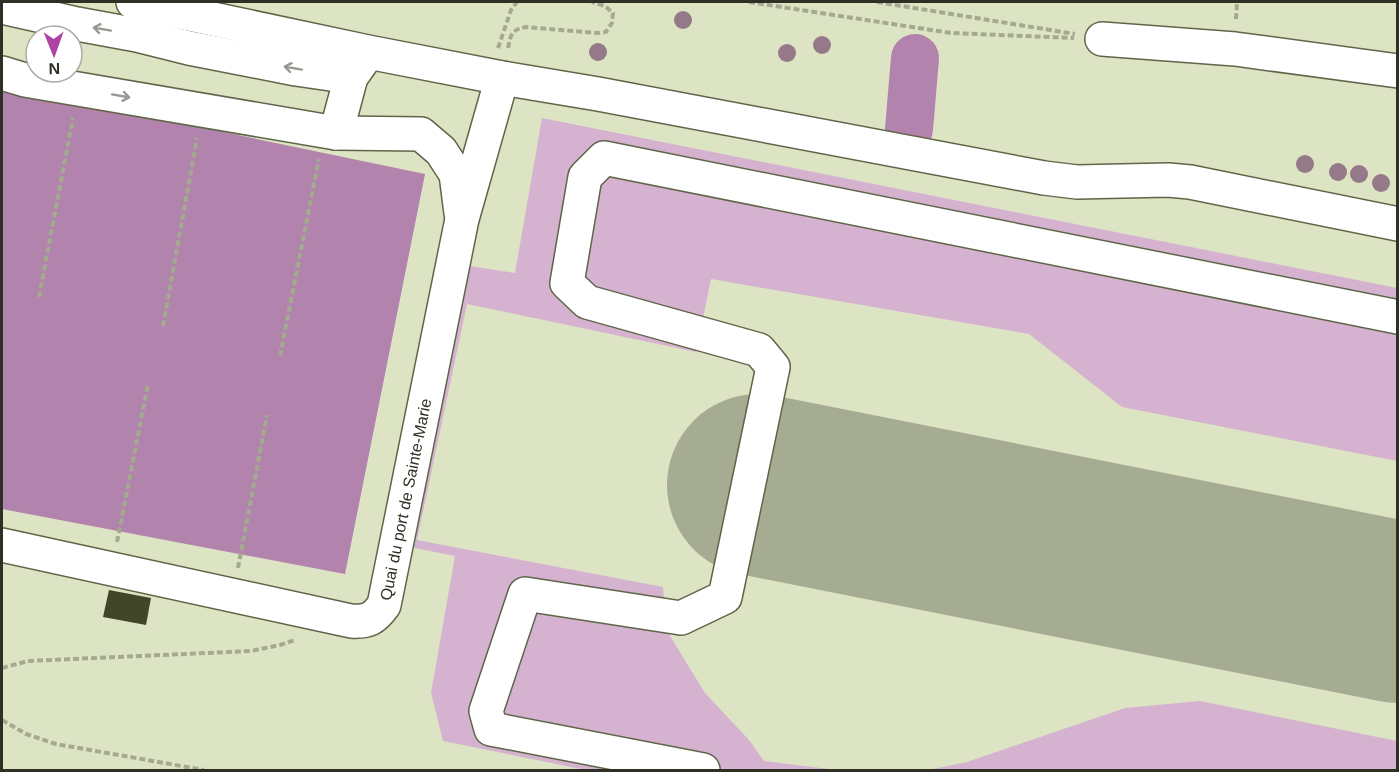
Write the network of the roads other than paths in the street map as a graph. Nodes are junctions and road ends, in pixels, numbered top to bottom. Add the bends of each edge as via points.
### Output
1 (133, 2) edge
2 (2, 7) edge
3 (1102, 39) road end
4 (359, 65) junction
5 (1398, 71) edge
6 (2, 74) edge
7 (495, 77) junction
8 (328, 143) junction
9 (462, 219) junction
10 (1398, 224) edge
11 (1398, 317) edge
12 (2, 545) edge
13 (703, 771) edge

1 - 4 street
4 -> 2 street via 296,69
3 - 5 street via 1235,49
4 - 7 street
4 - 8 street
6 -> 8 street
7 - 9 street, Quai du port de Sainte-Marie
7 - 10 street via 1044,178 1077,182 1191,182
8 - 9 street via 421,134 441,151 456,174
9 - 12 street, Quai du port de Sainte-Marie via 384,605 376,615 363,622 351,621
11 - 13 street via 604,159 585,177 567,283 587,303 759,350 773,367 725,597 681,618 525,594 486,711 491,729

